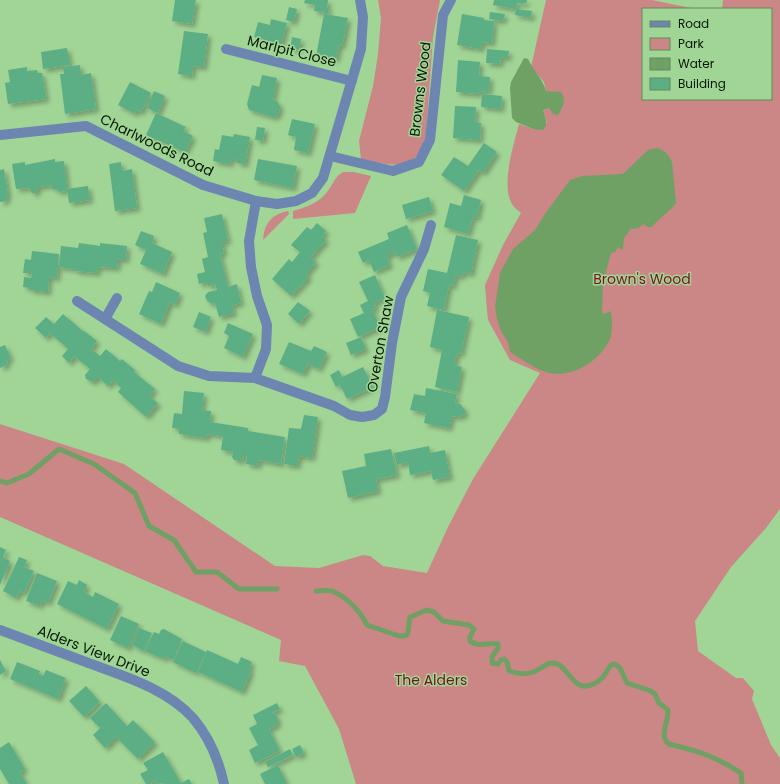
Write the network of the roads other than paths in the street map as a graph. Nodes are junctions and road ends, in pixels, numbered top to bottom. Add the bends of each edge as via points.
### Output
1 (360, 0) edge
2 (451, 0) edge
3 (226, 49) dead end
4 (352, 81) junction
5 (0, 135) edge
6 (330, 156) junction
7 (256, 201) junction
8 (431, 225) dead end
9 (117, 298) dead end
10 (77, 301) dead end
11 (104, 319) junction
12 (255, 378) junction
13 (0, 630) edge
14 (224, 784) edge

1 - 4 street, Charlwoods Road via 363,17 361,49
2 - 6 street, Browns Wood via 443,15 430,140 419,162 393,171
3 - 4 street, Marlpit Close
4 - 6 street, Charlwoods Road
5 - 7 street, Charlwoods Road via 86,126 203,185
6 - 7 street, Charlwoods Road via 323,178 312,193 296,201 276,204
7 - 12 street via 249,241 250,267 267,325 266,349
8 - 12 street, Overton Shaw via 424,249 402,297 392,343 386,398 382,409 374,415 350,415 334,406
9 - 11 street
10 - 11 street, Overton Shaw
11 - 12 street, Overton Shaw via 178,366 209,376
13 - 14 street, Alders View Drive via 140,682 172,700 193,718 204,733 213,750

